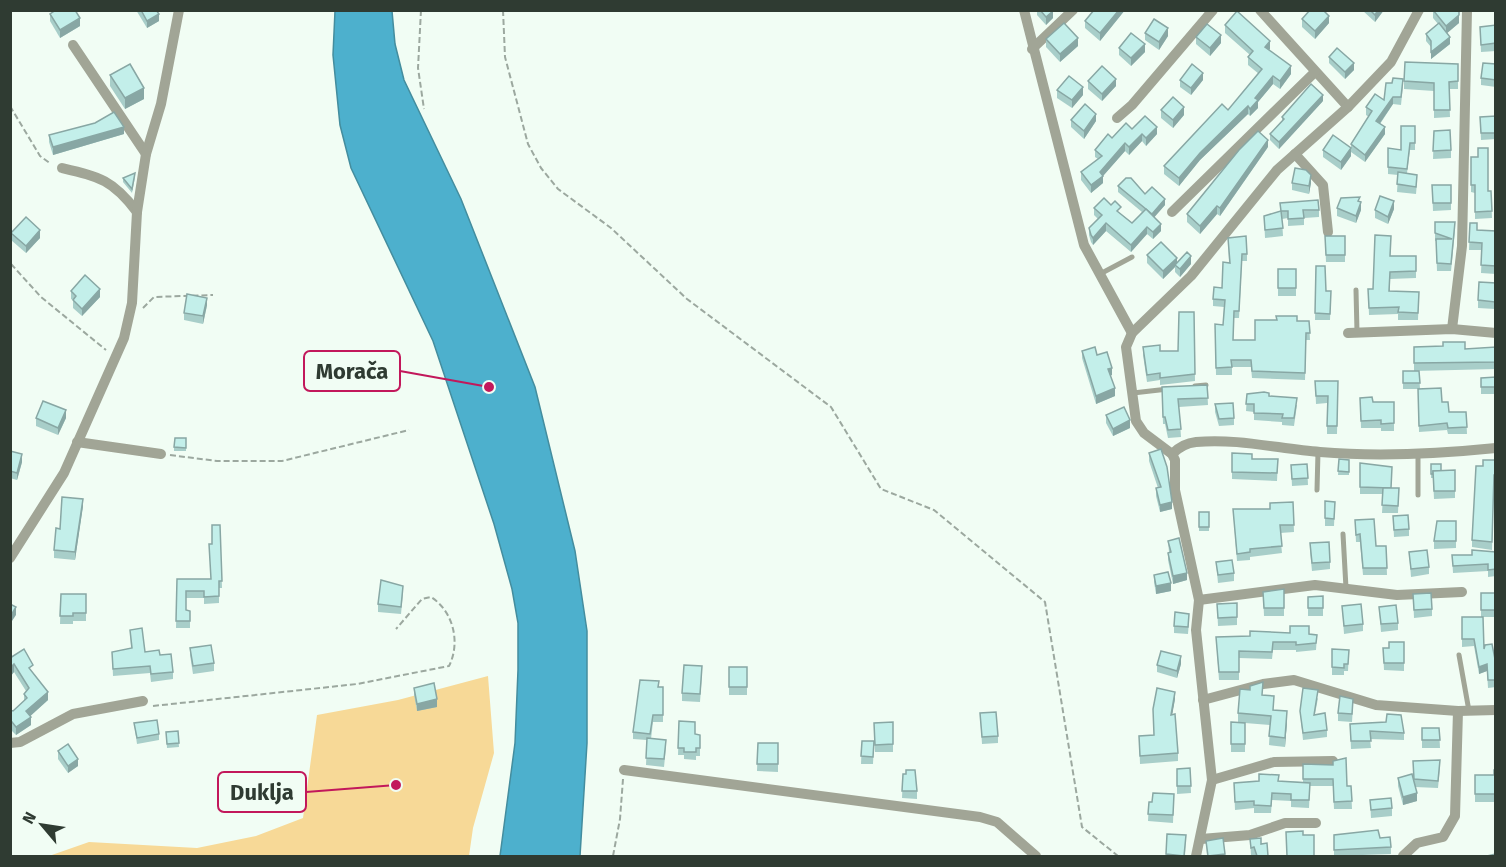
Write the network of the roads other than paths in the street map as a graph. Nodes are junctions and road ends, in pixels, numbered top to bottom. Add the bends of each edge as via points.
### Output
1 (179, 10) edge
2 (1024, 10) edge
3 (1073, 10) edge
4 (1213, 10) edge
5 (1260, 10) edge
6 (1419, 10) edge
7 (1467, 10) edge
8 (73, 45) dead end
9 (1032, 49) junction
10 (1315, 72) junction
11 (1348, 107) junction
12 (1117, 118) dead end
13 (146, 153) junction
14 (1295, 154) junction
15 (63, 168) road end
16 (137, 212) junction
17 (1172, 212) dead end
18 (1328, 232) dead end
19 (1132, 257) dead end
20 (1100, 274) junction
21 (1356, 290) dead end
22 (1452, 329) junction
23 (1132, 333) junction
24 (1352, 333) joint
25 (1496, 333) edge
26 (1206, 385) edge
27 (1184, 387) edge
28 (1174, 389) edge
29 (1131, 393) junction
30 (77, 442) junction
31 (1496, 448) edge
32 (1318, 452) junction
33 (161, 454) road end
34 (1172, 454) junction
35 (1418, 455) junction
36 (1317, 490) dead end
37 (1418, 495) dead end
38 (1343, 534) dead end
39 (10, 558) edge
40 (1346, 588) junction
41 (1462, 592) dead end
42 (1198, 600) junction
43 (1459, 655) dead end
44 (1203, 700) junction
45 (146, 704) road end
46 (1496, 710) edge
47 (1464, 711) junction
48 (10, 743) edge
49 (1333, 761) edge
50 (624, 770) road end
51 (1212, 780) junction
52 (1316, 823) dead end
53 (1201, 839) junction
54 (1036, 856) edge
55 (1196, 856) edge
56 (1403, 856) edge

1 - 13 street
2 - 9 street
3 - 9 street
4 - 12 street
5 - 10 street
6 - 11 street via 1391,62
7 - 22 street via 1462,246
8 - 13 street
9 - 20 street via 1084,245
10 - 11 street
10 - 17 street
11 - 14 street
13 - 16 street
14 - 18 street via 1323,184
14 - 23 street via 1277,170 1191,276
15 - 16 street via 93,174 111,183
16 - 30 street via 132,303 126,330
19 - 20 lane
20 - 23 street
21 - 24 lane
22 - 24 street
22 - 25 street
23 - 29 street via 1126,347
26 - 27 lane
28 - 29 lane
29 - 34 street via 1136,421 1144,433
30 - 33 street
30 - 39 street via 64,474
31 - 35 street
32 - 34 street via 1197,442 1181,446
32 - 35 street
32 - 36 lane
34 - 42 street via 1175,490
35 - 37 lane
38 - 40 lane
40 - 41 street via 1397,595
40 - 42 street via 1298,586
42 - 44 street via 1196,630
43 - 47 lane
44 - 47 street via 1294,680 1376,705
44 - 51 street
45 - 48 street via 73,714 20,742
46 - 47 street
47 - 56 street via 1455,816 1443,837 1417,843
49 - 51 street via 1274,762
50 - 54 street via 980,817 997,822
51 - 53 street
52 - 53 street via 1286,823 1250,835
53 - 55 street

